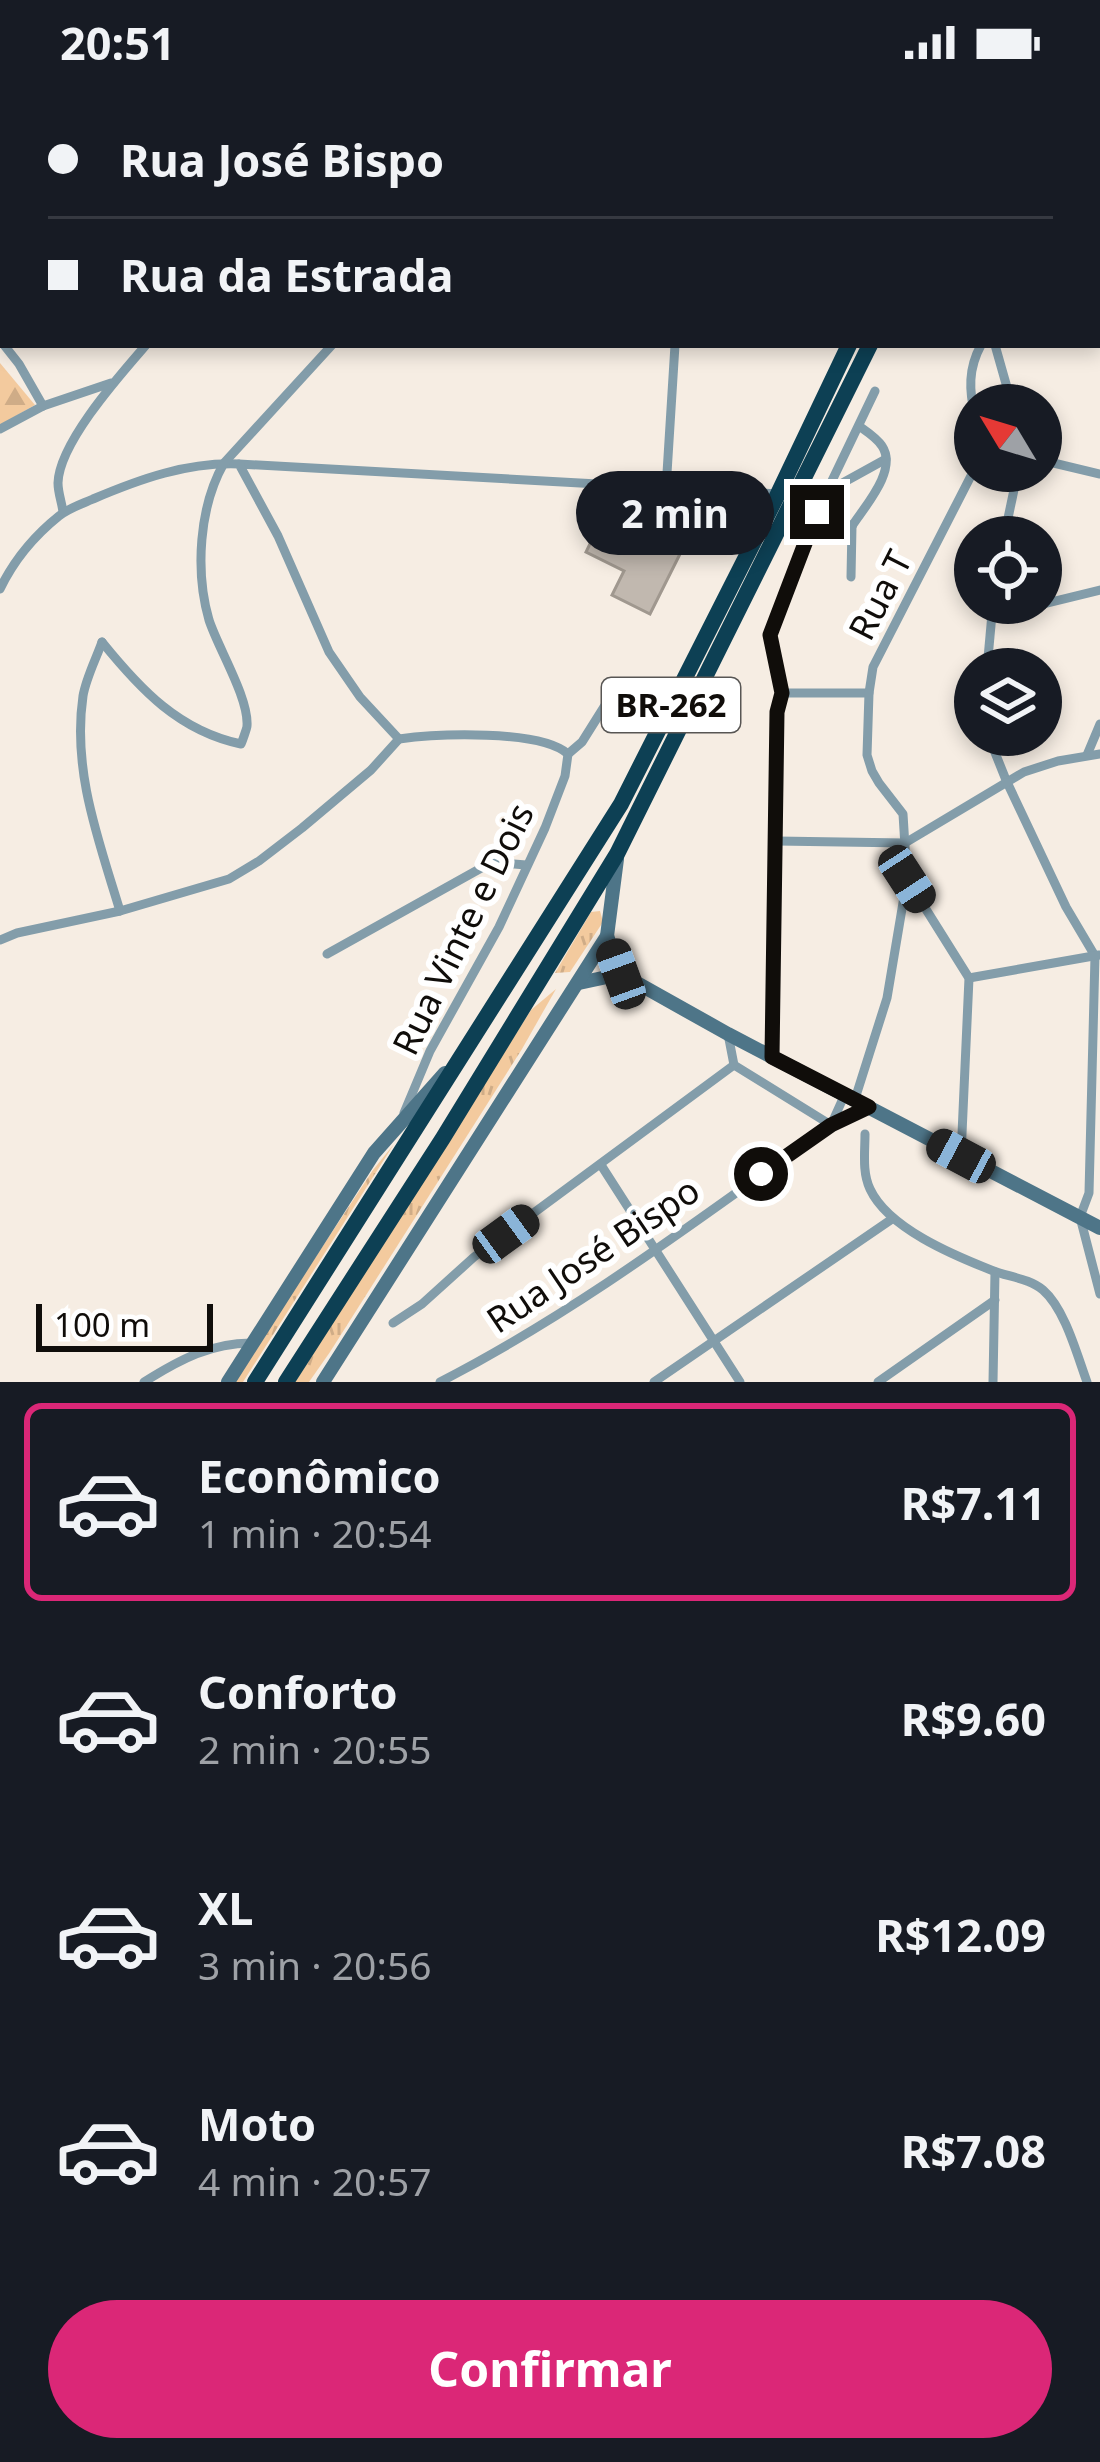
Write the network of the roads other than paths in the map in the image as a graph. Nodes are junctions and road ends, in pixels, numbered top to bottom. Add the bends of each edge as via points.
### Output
1 (6, 348) edge
2 (143, 348) edge
3 (329, 348) edge
4 (675, 348) edge
5 (848, 348) edge
6 (869, 348) edge
7 (979, 348) edge
8 (996, 348) edge
9 (114, 382) junction
10 (971, 384) edge
11 (1006, 384) edge
12 (874, 392) dead end
13 (43, 406) junction
14 (860, 426) junction
15 (0, 429) edge
16 (886, 459) junction
17 (224, 464) junction
18 (239, 464) junction
19 (1062, 465) edge
20 (1100, 474) edge
21 (666, 489) junction
22 (827, 492) junction
23 (963, 492) edge
24 (778, 494) junction
25 (63, 512) junction
26 (817, 512) junction
27 (852, 526) junction
28 (851, 577) dead end
29 (0, 589) edge
30 (1100, 590) edge
31 (1062, 598) edge
32 (782, 693) junction
33 (869, 693) junction
34 (609, 699) dead end
35 (1100, 724) edge
36 (398, 740) junction
37 (568, 754) junction
38 (1100, 754) edge
39 (1087, 755) junction
40 (996, 756) edge
41 (1006, 780) junction
42 (777, 841) junction
43 (905, 843) junction
44 (617, 854) junction
45 (526, 865) junction
46 (907, 879) junction
47 (120, 911) junction
48 (607, 936) junction
49 (0, 940) edge
50 (328, 954) dead end
51 (1097, 956) edge
52 (621, 974) junction
53 (968, 978) junction
54 (579, 983) junction
55 (728, 1034) junction
56 (466, 1050) junction
57 (772, 1057) junction
58 (734, 1065) junction
59 (856, 1100) junction
60 (397, 1124) junction
61 (831, 1125) junction
62 (865, 1134) dead end
63 (961, 1156) junction
64 (601, 1165) junction
65 (1095, 1193) edge
66 (1080, 1217) junction
67 (892, 1219) junction
68 (1100, 1228) edge
69 (656, 1250) junction
70 (995, 1272) junction
71 (1100, 1294) edge
72 (995, 1300) junction
73 (393, 1322) dead end
74 (716, 1342) junction
75 (254, 1343) junction
76 (144, 1382) edge
77 (228, 1382) edge
78 (255, 1382) edge
79 (286, 1382) edge
80 (323, 1382) edge
81 (440, 1382) edge
82 (654, 1382) edge
83 (740, 1382) edge
84 (878, 1382) edge
85 (993, 1382) edge
86 (1087, 1382) edge

1 - 13 street
2 - 9 street
3 - 17 street
4 - 21 street
5 - 24 highway, BR-262
6 - 44 highway, BR-262
7 - 10 street
8 - 11 street
9 - 13 street
9 - 25 street via 63,462
12 - 14 street
13 - 15 street
14 - 16 street
14 - 22 street
16 - 22 street
16 - 27 street
17 - 18 street
17 - 25 street via 163,472
17 - 47 street via 211,485 202,580 209,620 245,708 241,744 192,728 154,701 102,642 84,692 87,801
18 - 21 street
18 - 36 street via 329,652
19 - 20 street
21 - 24 street
22 - 26 street
23 - 33 street, Rua T via 884,643
24 - 56 highway, BR-262 via 610,823
25 - 29 street via 27,546
26 - 27 street
26 - 32 street via 770,635
27 - 28 street
30 - 31 street
32 - 33 street
32 - 42 street
33 - 43 street, Rua T via 867,755 903,814
34 - 37 street
35 - 39 street
36 - 37 street via 530,740
36 - 47 street via 244,870
37 - 45 street, Rua Vinte e Dois
38 - 39 street
39 - 41 street
40 - 41 street
41 - 43 street
41 - 51 street
42 - 43 street
42 - 57 street
43 - 46 street, Rua T
44 - 48 main road
44 - 79 highway, BR-262
45 - 50 street via 493,862
45 - 60 street, Rua Vinte e Dois
46 - 53 street
46 - 59 street, Rua T via 887,998
47 - 49 street
48 - 52 main road
48 - 54 main road
51 - 53 street
51 - 65 street
52 - 54 main road
52 - 55 main road
53 - 63 street
54 - 80 main road
55 - 57 main road
55 - 58 street
56 - 60 main road
56 - 78 highway, BR-262
57 - 59 main road
58 - 61 street
58 - 64 street
59 - 61 street, Rua José Bispo
59 - 61 street
59 - 63 main road
60 - 75 main road
61 - 69 street, Rua José Bispo
62 - 67 street via 865,1173
63 - 66 main road
64 - 69 street
64 - 73 street
65 - 66 street
66 - 68 main road
66 - 71 street
67 - 70 street
67 - 74 street
69 - 74 street
69 - 81 street, Rua José Bispo
70 - 72 street
70 - 86 street via 1025,1280 1057,1307
72 - 84 street
72 - 85 street
74 - 82 street
74 - 83 street
75 - 76 street via 218,1345
75 - 77 main road

